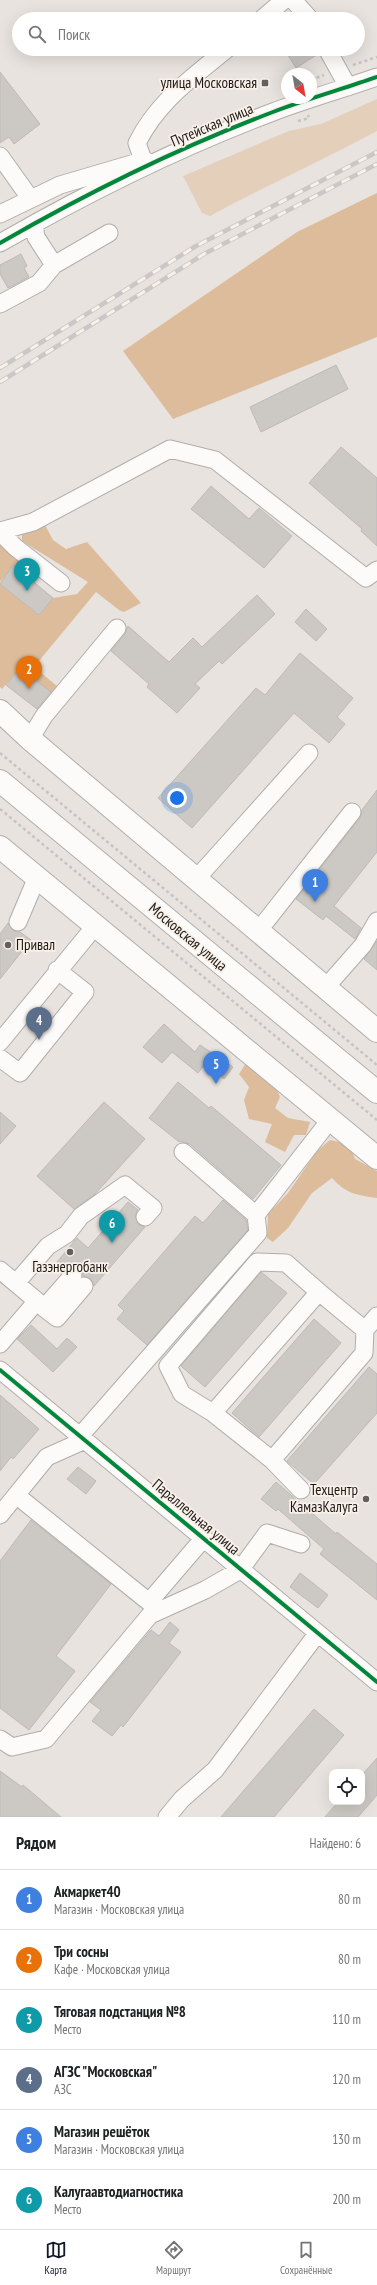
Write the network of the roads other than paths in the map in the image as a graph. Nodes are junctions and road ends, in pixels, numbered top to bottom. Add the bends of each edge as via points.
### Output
1 (283, 1) edge
2 (270, 12) edge
3 (300, 12) edge
4 (219, 56) edge
5 (331, 56) edge
6 (377, 77) edge
7 (348, 87) junction
8 (0, 156) edge
9 (171, 156) junction
10 (143, 160) junction
11 (30, 198) junction
12 (0, 214) edge
13 (34, 224) junction
14 (109, 233) dead end
15 (0, 243) edge
16 (54, 265) junction
17 (0, 304) edge
18 (0, 531) edge
19 (377, 570) edge
20 (60, 583) dead end
21 (117, 628) dead end
22 (0, 711) edge
23 (30, 739) junction
24 (309, 752) dead end
25 (0, 781) edge
26 (352, 812) dead end
27 (0, 847) edge
28 (37, 877) junction
29 (197, 878) junction
30 (377, 921) edge
31 (18, 922) dead end
32 (96, 925) junction
33 (259, 930) junction
34 (57, 970) junction
35 (326, 987) junction
36 (377, 1031) edge
37 (0, 1042) edge
38 (0, 1058) edge
39 (377, 1092) edge
40 (330, 1120) junction
41 (183, 1152) dead end
42 (377, 1158) edge
43 (140, 1207) dead end
44 (256, 1215) junction
45 (0, 1270) edge
46 (79, 1280) dead end
47 (16, 1283) junction
48 (320, 1292) junction
49 (40, 1304) junction
50 (377, 1316) edge
51 (365, 1330) junction
52 (0, 1344) edge
53 (0, 1370) edge
54 (213, 1412) junction
55 (82, 1438) junction
56 (272, 1460) junction
57 (301, 1490) dead end
58 (16, 1495) junction
59 (0, 1515) edge
60 (203, 1539) junction
61 (301, 1544) dead end
62 (240, 1570) junction
63 (317, 1634) junction
64 (377, 1682) edge
65 (0, 1739) edge
66 (168, 1817) edge

1 - 2 street
1 - 3 street
4 - 10 street via 162,104 145,127 137,143
5 - 7 street
6 - 7 street, Путейская улица
7 - 9 street, Путейская улица via 274,112
8 - 11 street
9 - 10 street, Путейская улица
9 - 13 street, Путейская улица
10 - 11 street, Путейская улица via 60,185
11 - 12 street, Путейская улица
13 - 15 street, Путейская улица
13 - 16 street via 36,237
14 - 16 street
16 - 17 street via 39,283
18 - 19 street via 32,522 170,449 215,460 366,578
18 - 20 street via 15,547
21 - 23 street via 44,716
22 - 23 main road
23 - 29 main road
24 - 29 street
25 - 39 main road, Московская улица
26 - 33 street
27 - 28 main road
28 - 31 street
28 - 32 main road
29 - 33 main road
30 - 35 street via 362,945
32 - 34 street
32 - 40 main road
33 - 35 main road
34 - 37 street
34 - 38 street via 85,992 20,1073
35 - 36 main road
40 - 42 main road
40 - 44 street
41 - 44 street
43 - 47 street via 125,1185 81,1216 67,1234 48,1246
44 - 55 street via 258,1233
45 - 47 street
46 - 49 street
47 - 49 street
48 - 51 street
48 - 54 street
48 - 54 street via 286,1263 257,1262 168,1366 182,1394
49 - 52 street
50 - 51 street
51 - 56 street via 364,1352
53 - 55 street, Параллельная улица
54 - 56 street
55 - 58 street via 47,1458
55 - 60 street, Параллельная улица
56 - 57 street
58 - 59 street
58 - 60 street via 149,1602
60 - 62 street, Параллельная улица
61 - 62 street via 268,1533
62 - 63 street, Параллельная улица
62 - 65 street via 205,1590 150,1615 46,1739 12,1747
63 - 64 street, Параллельная улица
63 - 66 street via 215,1770 182,1799

